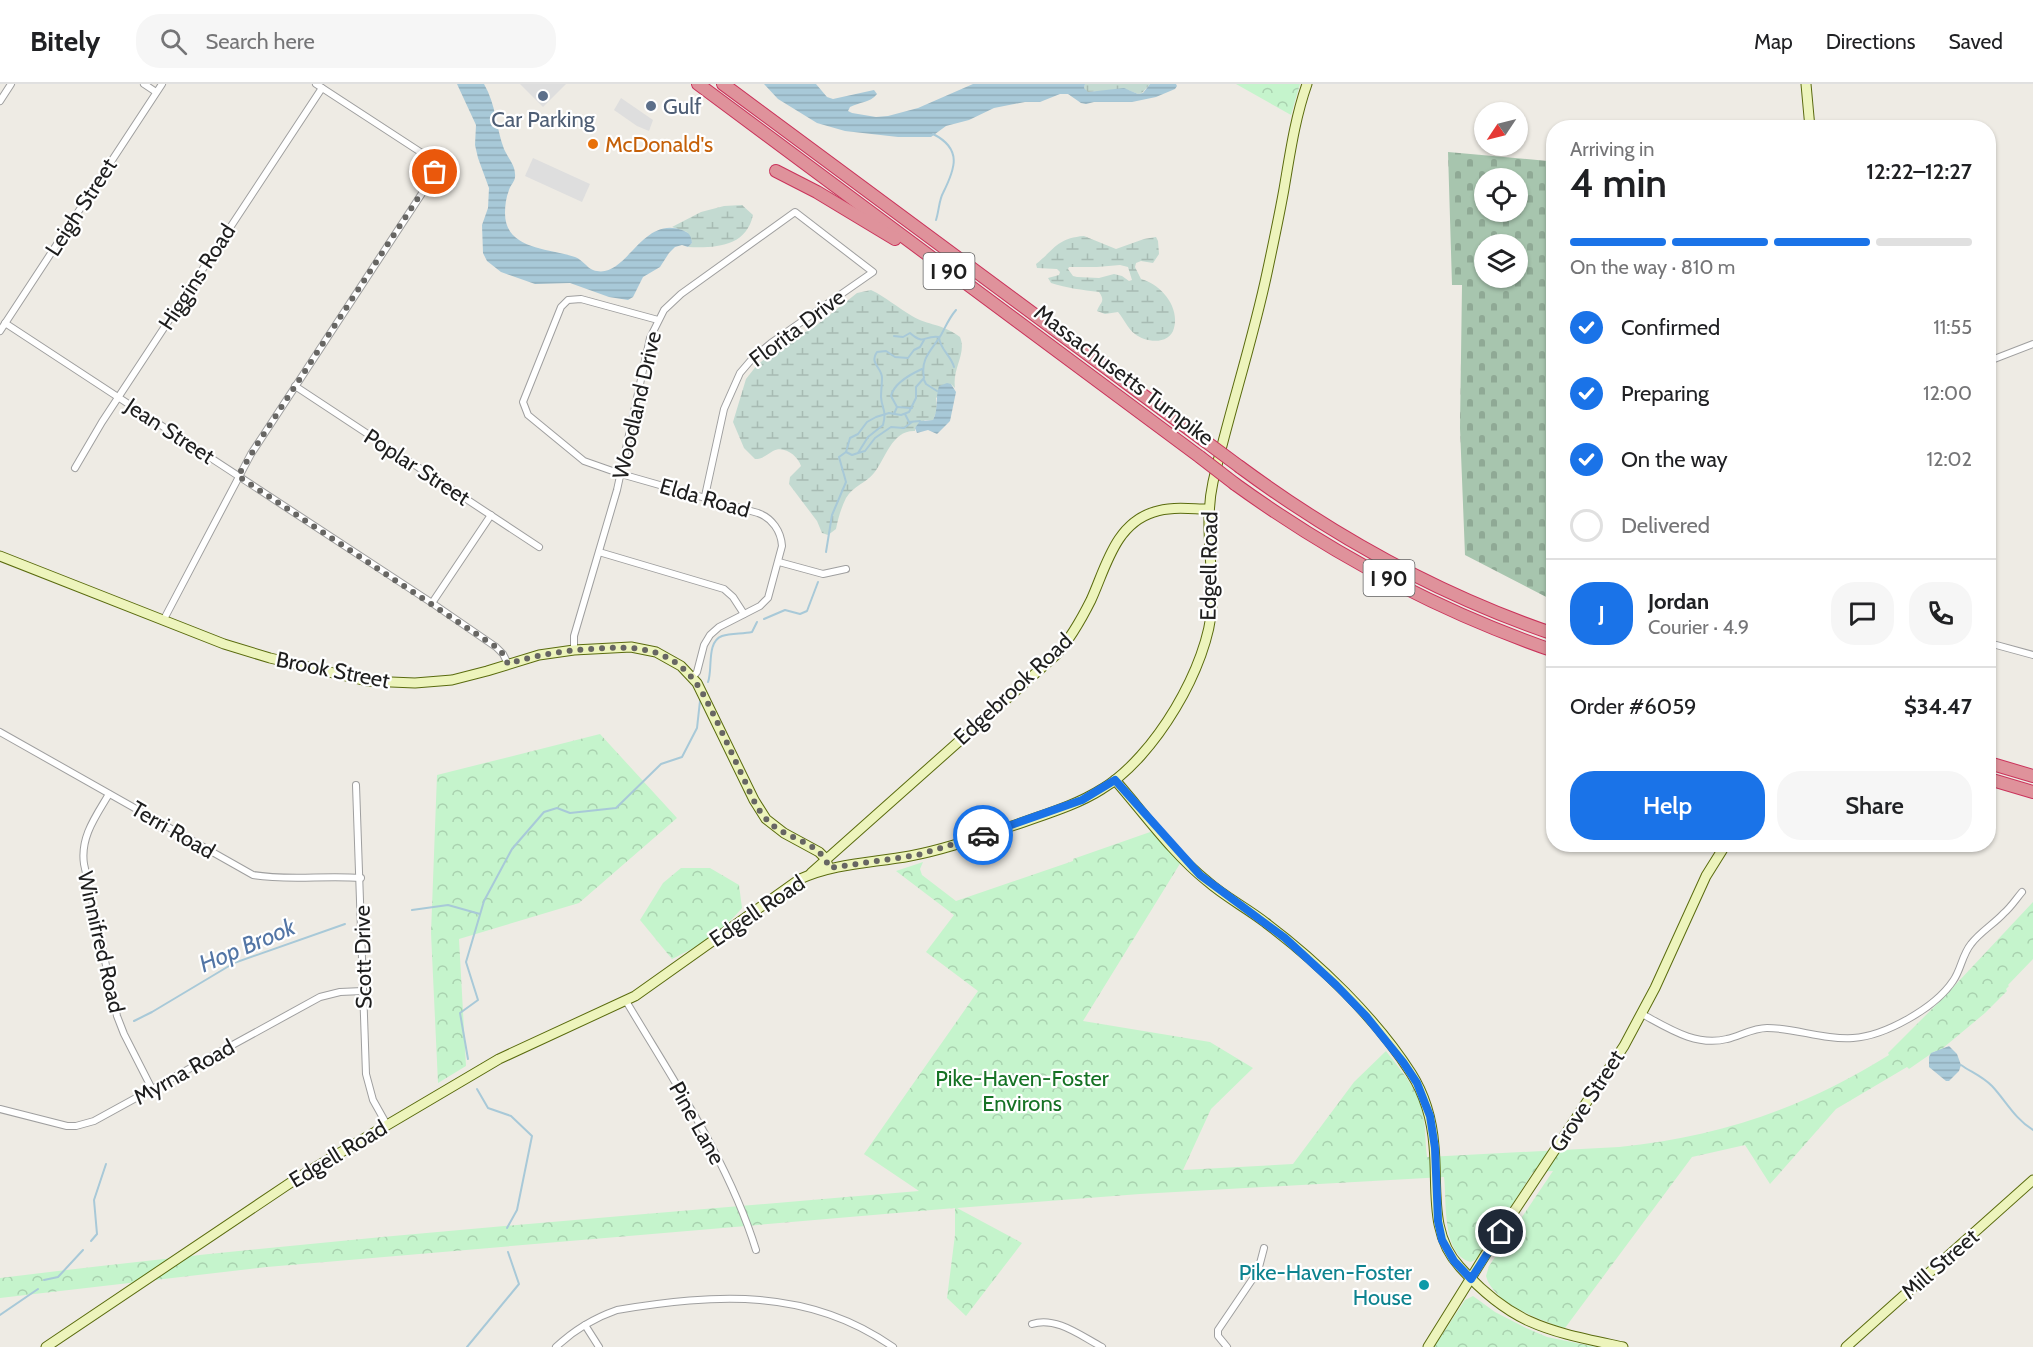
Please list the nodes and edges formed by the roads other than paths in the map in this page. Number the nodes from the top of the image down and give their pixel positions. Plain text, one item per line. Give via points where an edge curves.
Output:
1 (11, 84) edge
2 (144, 84) edge
3 (162, 84) edge
4 (698, 84) edge
5 (723, 84) edge
6 (1307, 84) edge
7 (1806, 84) edge
8 (319, 86) edge
9 (156, 92) junction
10 (0, 101) edge
11 (1809, 120) edge
12 (776, 171) dead end
13 (873, 272) joint
14 (991, 302) junction
15 (658, 320) junction
16 (5, 323) junction
17 (0, 331) edge
18 (2033, 344) edge
19 (1996, 358) edge
20 (295, 387) junction
21 (118, 398) junction
22 (75, 468) dead end
23 (621, 474) junction
24 (238, 476) junction
25 (705, 496) junction
26 (1209, 509) junction
27 (491, 515) junction
28 (539, 547) dead end
29 (599, 552) junction
30 (0, 557) edge
31 (779, 562) junction
32 (846, 569) dead end
33 (432, 603) junction
34 (744, 614) junction
35 (163, 621) junction
36 (1546, 631) edge
37 (1996, 645) edge
38 (1546, 648) edge
39 (574, 650) junction
40 (2033, 655) edge
41 (508, 664) junction
42 (693, 677) junction
43 (0, 732) edge
44 (1996, 765) edge
45 (2033, 776) edge
46 (1115, 780) junction
47 (1996, 782) edge
48 (356, 785) dead end
49 (2033, 792) edge
50 (109, 794) junction
51 (1721, 852) edge
52 (825, 858) junction
53 (829, 868) junction
54 (808, 875) junction
55 (361, 878) junction
56 (2022, 892) dead end
57 (363, 991) junction
58 (626, 1001) junction
59 (1642, 1014) junction
60 (152, 1089) junction
61 (0, 1109) edge
62 (387, 1125) junction
63 (2033, 1180) edge
64 (1264, 1248) dead end
65 (756, 1250) dead end
66 (1471, 1279) junction
67 (1032, 1324) dead end
68 (585, 1325) junction
69 (46, 1347) edge
70 (556, 1347) edge
71 (599, 1347) edge
72 (893, 1347) edge
73 (1102, 1347) edge
74 (1227, 1347) edge
75 (1428, 1347) edge
76 (1623, 1347) edge
77 (1846, 1347) edge

1 - 10 street
2 - 9 street
3 - 9 street, Leigh Street
4 - 14 highway, Massachusetts Turnpike / I 90
5 - 36 highway, Massachusetts Turnpike / I 90, bridge via 1301,510 1454,594
6 - 26 main road, Edgell Road via 1261,299
7 - 11 main road
8 - 20 street via 435,165 434,175
8 - 21 street, Higgins Road
9 - 16 street, Leigh Street
12 - 14 highway via 817,192
13 - 15 street, Woodland Drive via 795,212 681,294
13 - 25 street, Florita Drive via 771,343 740,373 724,410
14 - 38 highway, Massachusetts Turnpike / I 90, bridge via 1235,484 1314,537 1401,585
15 - 23 street, Woodland Drive via 647,350
15 - 23 street, Elda Road via 581,299 568,300 561,307 524,398 528,415 579,458
16 - 17 street, Leigh Street
16 - 21 street, Jean Street
18 - 19 street
20 - 24 street
20 - 27 street, Poplar Street
21 - 22 street, Higgins Road
21 - 24 street, Jean Street
23 - 25 street, Elda Road
23 - 29 street, Woodland Drive
24 - 33 street, Jean Street
24 - 35 street
25 - 31 street, Elda Road via 770,519 781,540
26 - 46 main road, Edgell Road via 1212,609 1203,652 1177,705 1144,751
26 - 52 main road, Edgebrook Road via 1164,510 1129,526 1117,540 1076,630 1056,655
27 - 28 street, Poplar Street
27 - 33 street
29 - 34 street via 724,589
29 - 39 street, Woodland Drive via 574,636
30 - 35 main road, Brook Street
31 - 32 street via 823,574
31 - 34 street, Elda Road via 768,598
33 - 41 street, Jean Street via 496,647
34 - 42 street, Elda Road via 710,634
35 - 41 main road, Brook Street via 252,653 367,681 440,681
37 - 40 street
39 - 41 main road, Brook Street
39 - 42 main road, Brook Street via 649,650 674,661
42 - 52 main road, Brook Street via 761,813 777,829
43 - 50 street, Terri Road
44 - 45 highway
46 - 53 main road, Edgell Road via 1076,802 950,846
46 - 66 main road via 1200,875 1285,938 1361,1011 1403,1062 1417,1083 1430,1116 1442,1240
47 - 49 highway
48 - 55 street, Scott Drive
50 - 55 street, Terri Road via 253,875
50 - 60 street, Winnifred Road via 90,827 82,851 117,1016
51 - 59 main road, Grove Street
52 - 53 main road
52 - 54 main road
53 - 54 main road, Edgell Road
54 - 58 main road, Edgell Road
55 - 57 street, Scott Drive
56 - 59 street via 1969,945 1957,975 1945,991 1903,1023 1884,1032 1842,1039 1766,1028 1725,1040 1706,1041 1686,1036
57 - 60 street, Myrna Road via 320,997
57 - 62 street, Scott Drive via 367,1083
58 - 62 main road, Edgell Road via 512,1052
58 - 65 street, Pine Lane via 720,1164
59 - 66 main road, Grove Street
60 - 61 street, Myrna Road via 105,1116 76,1126
62 - 69 main road, Edgell Road via 263,1200
63 - 77 main road, Mill Street
64 - 74 street via 1258,1271 1218,1330
66 - 75 main road, Grove Street
66 - 76 main road via 1507,1310 1533,1324
67 - 73 street via 1055,1324
68 - 70 street
68 - 71 street
68 - 72 street via 603,1314 638,1306 760,1298 829,1313 855,1323

